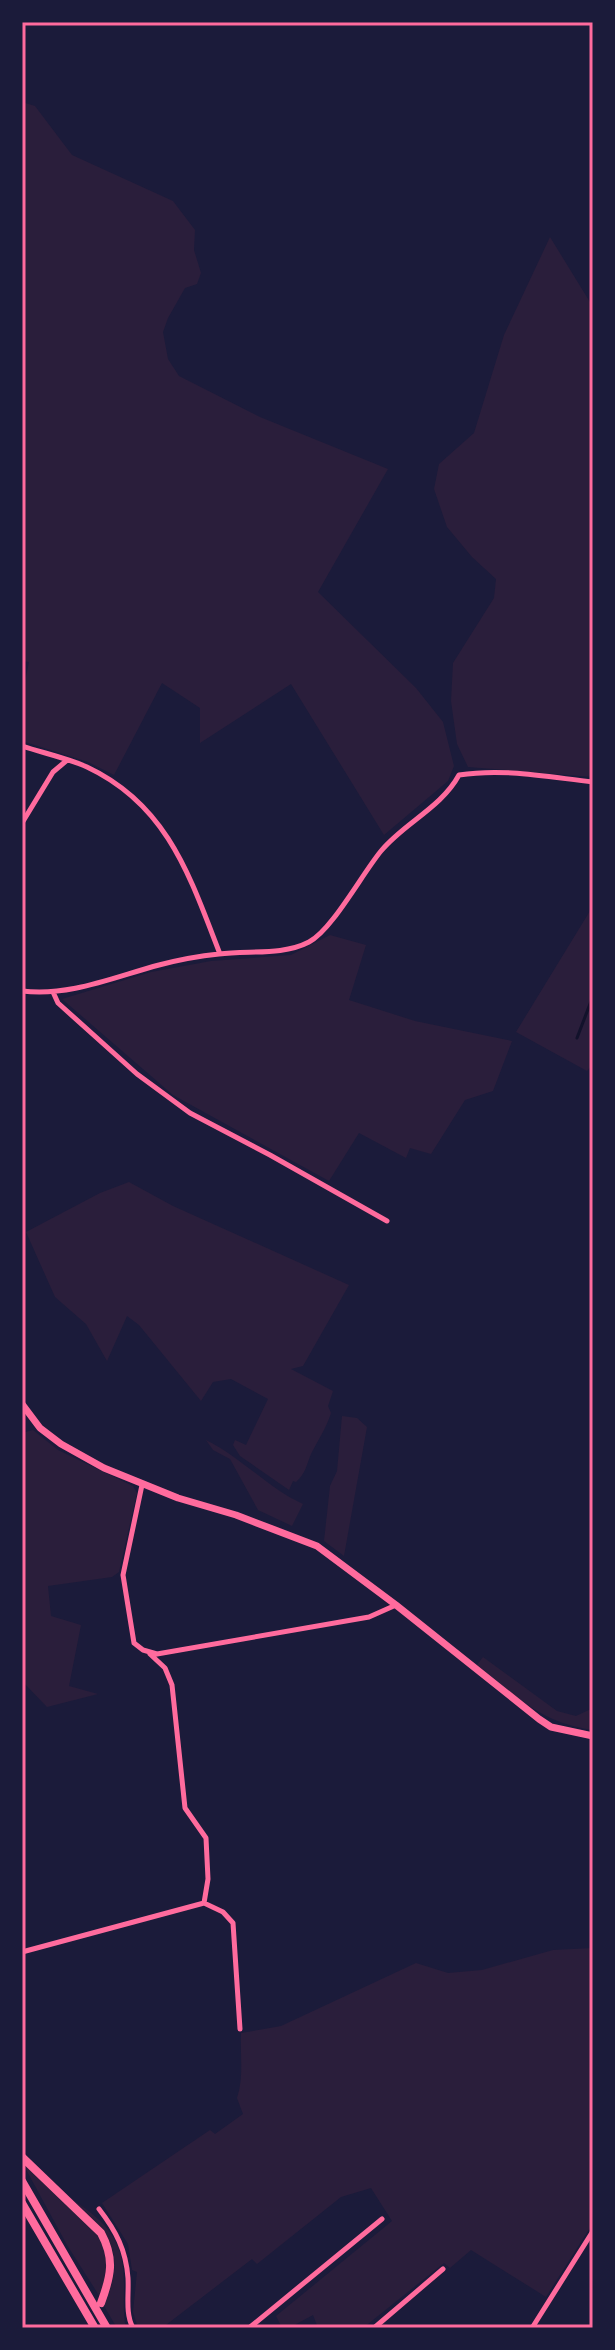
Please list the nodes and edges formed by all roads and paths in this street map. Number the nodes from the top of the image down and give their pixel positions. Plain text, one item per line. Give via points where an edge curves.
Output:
1 (22, 746) edge
2 (66, 760) junction
3 (593, 782) edge
4 (22, 823) edge
5 (220, 954) junction
6 (22, 991) edge
7 (53, 992) junction
8 (387, 1221) dead end
9 (22, 1404) edge
10 (142, 1485) junction
11 (396, 1605) junction
12 (149, 1653) junction
13 (593, 1736) edge
14 (204, 1903) junction
15 (22, 1952) edge
16 (240, 2029) dead end
17 (22, 2157) edge
18 (22, 2181) edge
19 (22, 2203) edge
20 (99, 2209) dead end
21 (382, 2219) dead end
22 (593, 2231) edge
23 (443, 2269) dead end
24 (101, 2303) dead end
25 (95, 2328) edge
26 (107, 2328) edge
27 (133, 2328) edge
28 (249, 2328) edge
29 (374, 2328) edge
30 (532, 2328) edge

1 - 2 street
2 - 4 street
2 - 5 street via 109,779 159,823
3 - 5 street via 509,772 459,775 437,803 383,848 322,933 297,947
5 - 7 street
6 - 7 street
7 - 8 street via 58,1003 125,1064 190,1113
9 - 10 main road via 61,1444
10 - 11 main road via 317,1546
10 - 12 street via 123,1575 134,1643
11 - 12 street via 369,1617
11 - 13 main road via 539,1719
12 - 14 street via 165,1668 172,1685 185,1808 206,1838
14 - 15 street
14 - 16 street via 233,1923
17 - 24 main road via 109,2247 110,2278
18 - 26 main road
19 - 25 main road
20 - 27 street via 123,2248
21 - 28 street
22 - 30 street
23 - 29 street

